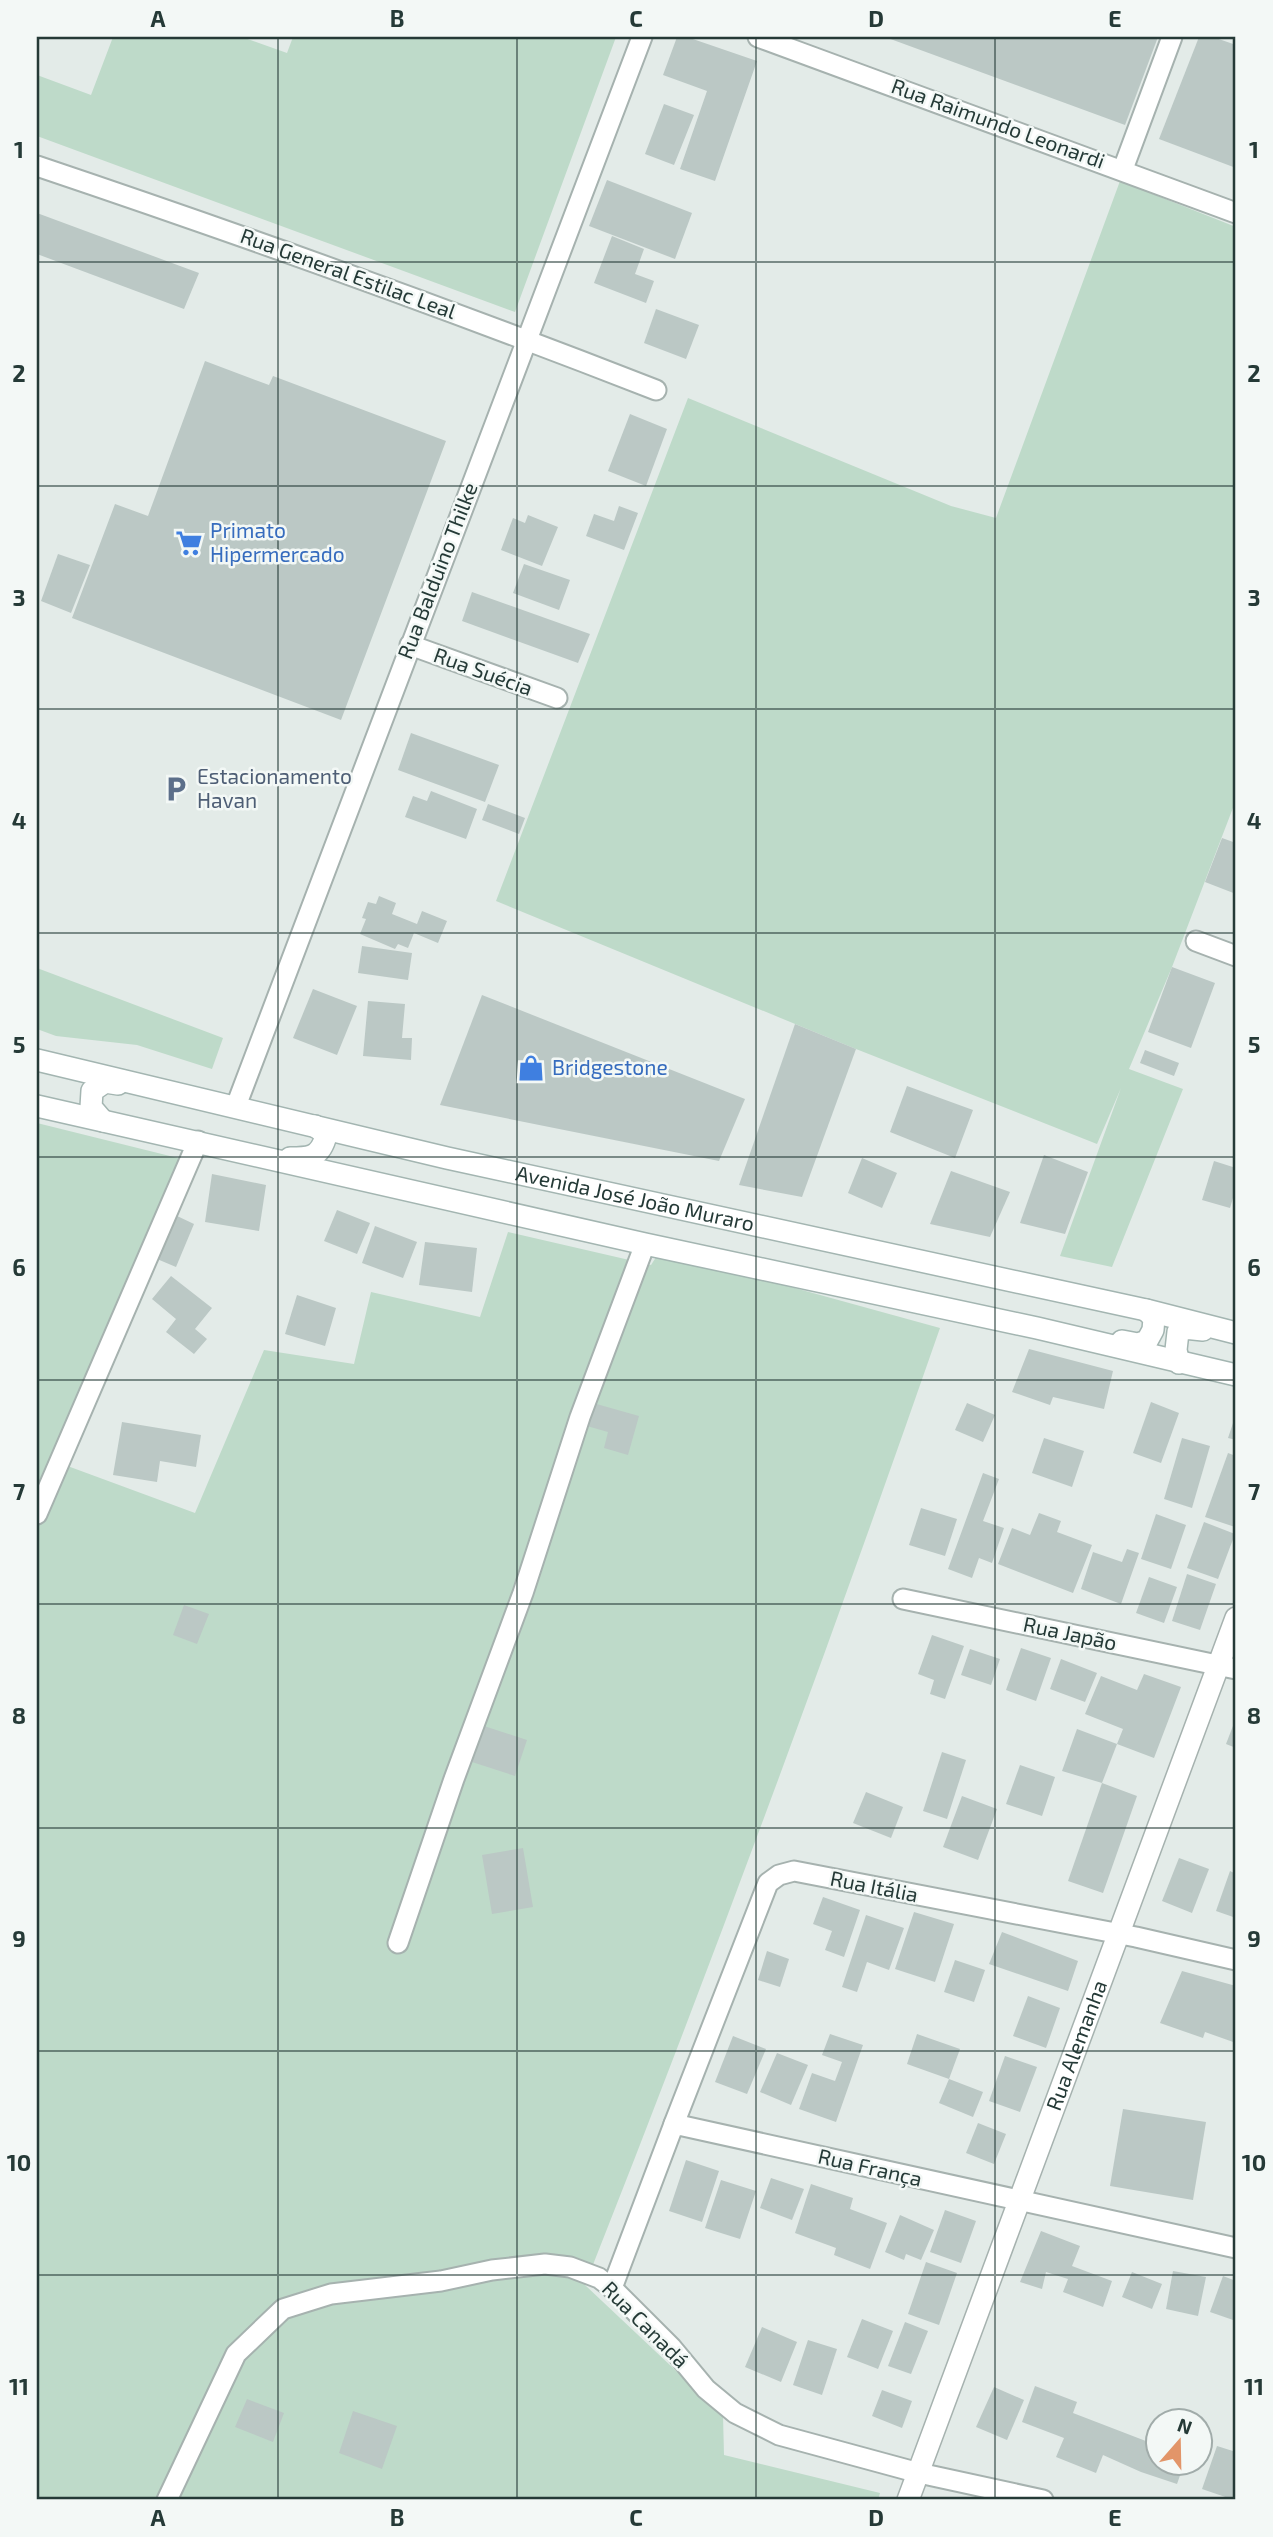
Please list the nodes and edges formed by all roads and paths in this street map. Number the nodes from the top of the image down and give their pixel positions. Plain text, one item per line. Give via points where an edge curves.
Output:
1 (642, 37) edge
2 (758, 37) edge
3 (1172, 37) edge
4 (37, 166) edge
5 (1123, 169) junction
6 (1236, 213) edge
7 (527, 340) junction
8 (656, 390) dead end
9 (410, 645) junction
10 (556, 698) dead end
11 (1196, 942) dead end
12 (1236, 956) edge
13 (37, 1060) edge
14 (179, 1094) junction
15 (37, 1106) edge
16 (236, 1106) junction
17 (103, 1121) junction
18 (315, 1126) junction
19 (198, 1142) junction
20 (226, 1148) junction
21 (645, 1244) junction
22 (1146, 1310) junction
23 (1037, 1328) junction
24 (1236, 1334) edge
25 (1179, 1363) junction
26 (1236, 1375) edge
27 (37, 1514) edge
28 (903, 1599) dead end
29 (1236, 1618) edge
30 (1228, 1667) edge
31 (1117, 1933) junction
32 (398, 1943) dead end
33 (1236, 1960) edge
34 (674, 2124) junction
35 (1018, 2201) junction
36 (1236, 2248) edge
37 (612, 2288) junction
38 (919, 2473) junction
39 (167, 2500) edge
40 (908, 2500) edge
41 (1043, 2500) edge

1 - 7 street, Rua Balduino Thilke
2 - 5 street, Rua Raimundo Leonardi
3 - 5 street
4 - 7 street, Rua General Estilac Leal
5 - 6 street, Rua Raimundo Leonardi
7 - 8 street, Rua General Estilac Leal
7 - 9 street, Rua Balduino Thilke
9 - 10 street, Rua Suécia
9 - 16 street, Rua Balduino Thilke
11 - 12 street
13 - 14 main road, Avenida José João Muraro
14 - 16 main road, Avenida José João Muraro
14 - 17 main road via 105,1082 90,1098 91,1107
15 - 17 main road, Avenida José João Muraro
16 - 18 main road, Avenida José João Muraro
17 - 19 main road, Avenida José João Muraro
18 - 20 main road via 325,1139 317,1154 309,1158
18 - 22 main road, Avenida José João Muraro
19 - 20 main road, Avenida José João Muraro
19 - 27 street
20 - 21 main road, Avenida José João Muraro
21 - 23 main road, Avenida José João Muraro
21 - 32 street via 579,1417 523,1593
22 - 23 main road via 1154,1318 1153,1330 1147,1341 1138,1344
22 - 24 main road, Avenida José João Muraro
23 - 25 main road, Avenida José João Muraro
24 - 25 main road via 1184,1328 1176,1339
25 - 26 main road, Avenida José João Muraro
28 - 30 street, Rua Japão
29 - 30 main road, Rua Alemanha
30 - 31 main road, Rua Alemanha
31 - 33 street, Rua Itália
31 - 34 street, Rua Itália via 794,1871 779,1875 768,1883
31 - 35 main road, Rua Alemanha
34 - 35 street, Rua França
34 - 37 street
35 - 36 street, Rua França
35 - 38 main road, Rua Alemanha
37 - 38 street, Rua Canadá via 706,2389 735,2413 779,2435
37 - 39 street, Rua Canadá via 570,2267 545,2264 331,2294 283,2309 236,2354
38 - 40 main road, Rua Alemanha
38 - 41 street, Rua Canadá

